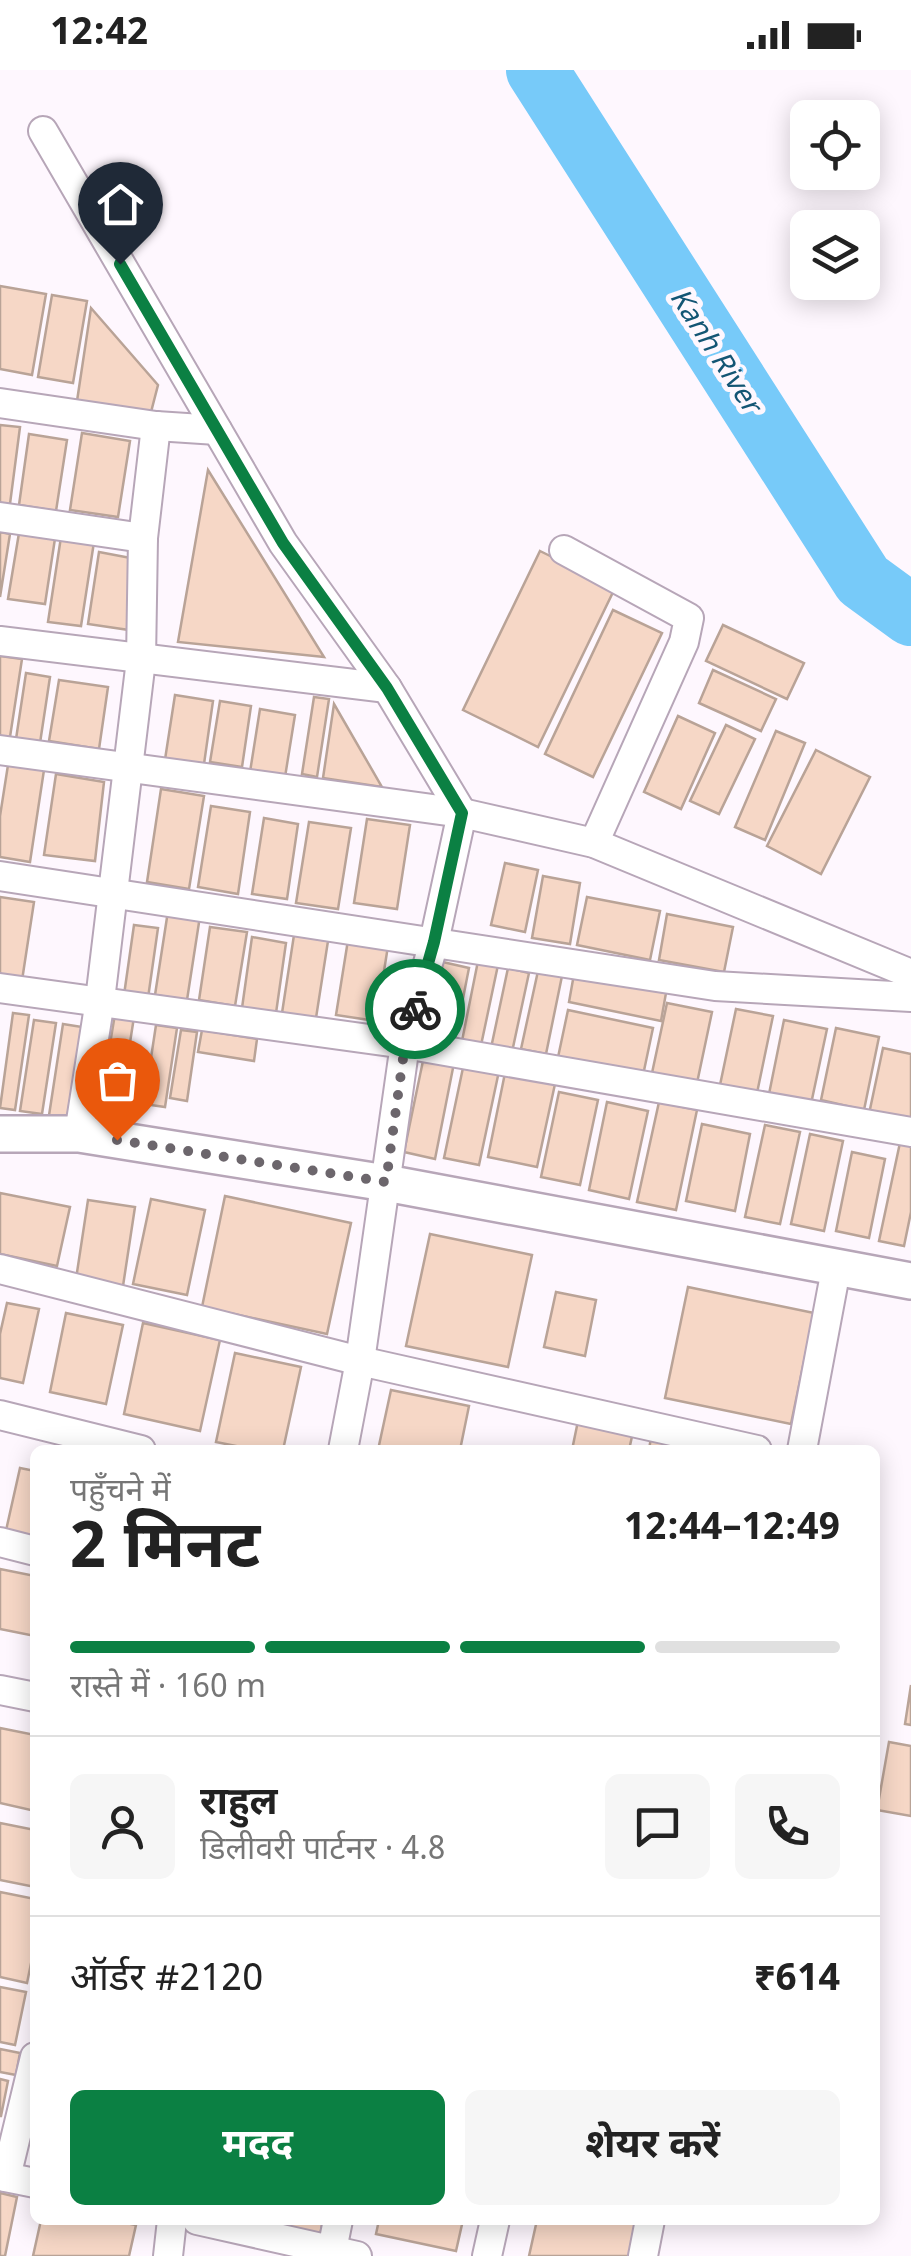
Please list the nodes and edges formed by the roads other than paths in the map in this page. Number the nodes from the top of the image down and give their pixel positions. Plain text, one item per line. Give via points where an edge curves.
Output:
1 (43, 131) dead end
2 (0, 403) edge
3 (156, 426) junction
4 (217, 430) junction
5 (0, 517) edge
6 (143, 538) junction
7 (564, 550) dead end
8 (0, 641) edge
9 (140, 660) junction
10 (387, 688) junction
11 (0, 750) edge
12 (128, 769) junction
13 (462, 813) junction
14 (594, 843) junction
15 (0, 876) edge
16 (112, 892) junction
17 (434, 942) junction
18 (911, 974) edge
19 (0, 988) edge
20 (911, 997) edge
21 (100, 1000) junction
22 (405, 1044) junction
23 (911, 1132) edge
24 (0, 1134) edge
25 (79, 1134) junction
26 (386, 1182) junction
27 (836, 1268) junction
28 (0, 1269) edge
29 (911, 1281) edge
30 (360, 1360) junction
31 (0, 1415) edge
32 (120, 1445) edge
33 (344, 1445) edge
34 (735, 1445) edge
35 (803, 1445) edge
36 (0, 1542) edge
37 (30, 1550) edge
38 (0, 1690) edge
39 (30, 1697) edge
40 (30, 2076) edge
41 (3, 2176) edge
42 (30, 2183) edge
43 (171, 2225) edge
44 (219, 2225) edge
45 (339, 2225) edge
46 (494, 2225) edge
47 (649, 2225) edge
48 (344, 2253) edge
49 (168, 2256) edge
50 (488, 2256) edge
51 (643, 2256) edge

1 - 4 street
2 - 3 street
3 - 4 street
3 - 6 street
4 - 10 street via 283,543
5 - 6 street
6 - 9 street
7 - 14 street via 689,618
8 - 9 street
9 - 10 street
9 - 12 street
10 - 13 street
11 - 12 street
12 - 13 street
12 - 16 street
13 - 14 street
13 - 17 street
14 - 18 street
15 - 16 street
16 - 17 street
16 - 21 street
17 - 20 street via 715,986
17 - 22 street
19 - 21 street
21 - 22 street
21 - 25 street
22 - 23 street
22 - 26 street
24 - 25 street
25 - 26 street
26 - 27 street
26 - 30 street
27 - 29 street
27 - 35 street
28 - 30 street
30 - 33 street
30 - 34 street
31 - 32 street
36 - 37 street
38 - 39 street
40 - 41 street
41 - 42 street
43 - 49 street
44 - 48 street
45 - 48 street
46 - 50 street
47 - 51 street

